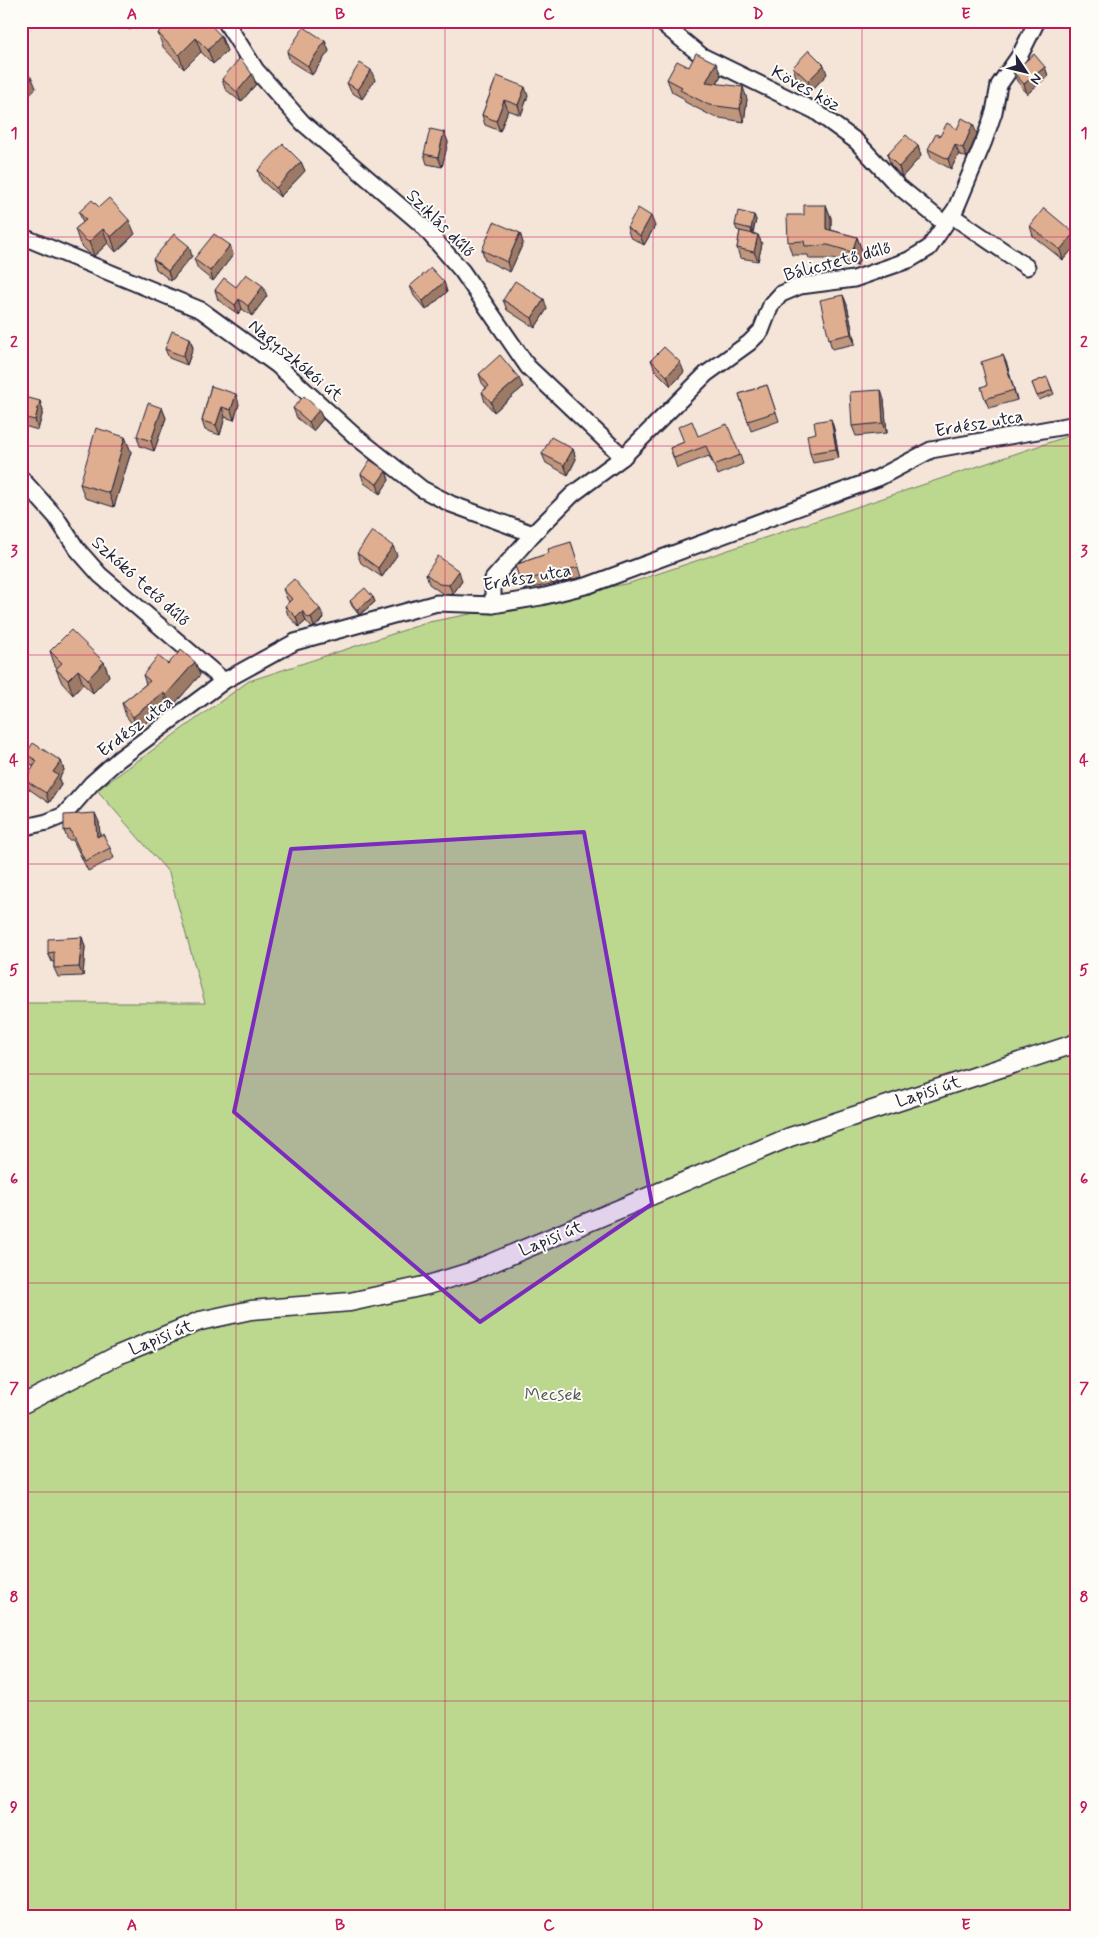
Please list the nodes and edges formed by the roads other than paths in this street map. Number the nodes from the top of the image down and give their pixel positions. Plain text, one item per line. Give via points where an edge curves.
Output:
1 (225, 21) edge
2 (659, 21) edge
3 (1037, 21) edge
4 (948, 220) junction
5 (21, 236) edge
6 (1027, 267) dead end
7 (1077, 424) edge
8 (623, 457) junction
9 (21, 478) edge
10 (533, 534) junction
11 (493, 605) junction
12 (224, 681) junction
13 (21, 828) edge
14 (1077, 1043) edge
15 (21, 1405) edge

1 - 8 street, Sziklás dűlő via 256,70 303,123 421,224 462,271 528,367
2 - 4 street, Köves köz via 702,56 815,111 856,141 897,185
3 - 4 street, Bálicstető dűlő via 1020,55 999,85 984,141
4 - 6 street, Köves köz
4 - 8 street, Bálicstető dűlő via 929,248 909,260 854,279 800,286 781,294 771,305 761,332 706,374
5 - 10 street, Nagyszkókói út via 202,310 276,365 355,436 422,489 451,504
7 - 11 street, Erdész utca via 930,450 878,478 589,585
8 - 10 street, Bálicstető dűlő via 573,494
9 - 12 street, Szkókó tető dűlő via 56,517 77,550 100,575
10 - 11 street, Bálicstető dűlő via 493,579
11 - 12 street, Erdész utca via 437,603 295,642
12 - 13 street, Erdész utca via 119,759 64,815
14 - 15 street, Lapisi út via 790,1137 470,1272 350,1302 251,1310 200,1321 118,1354

